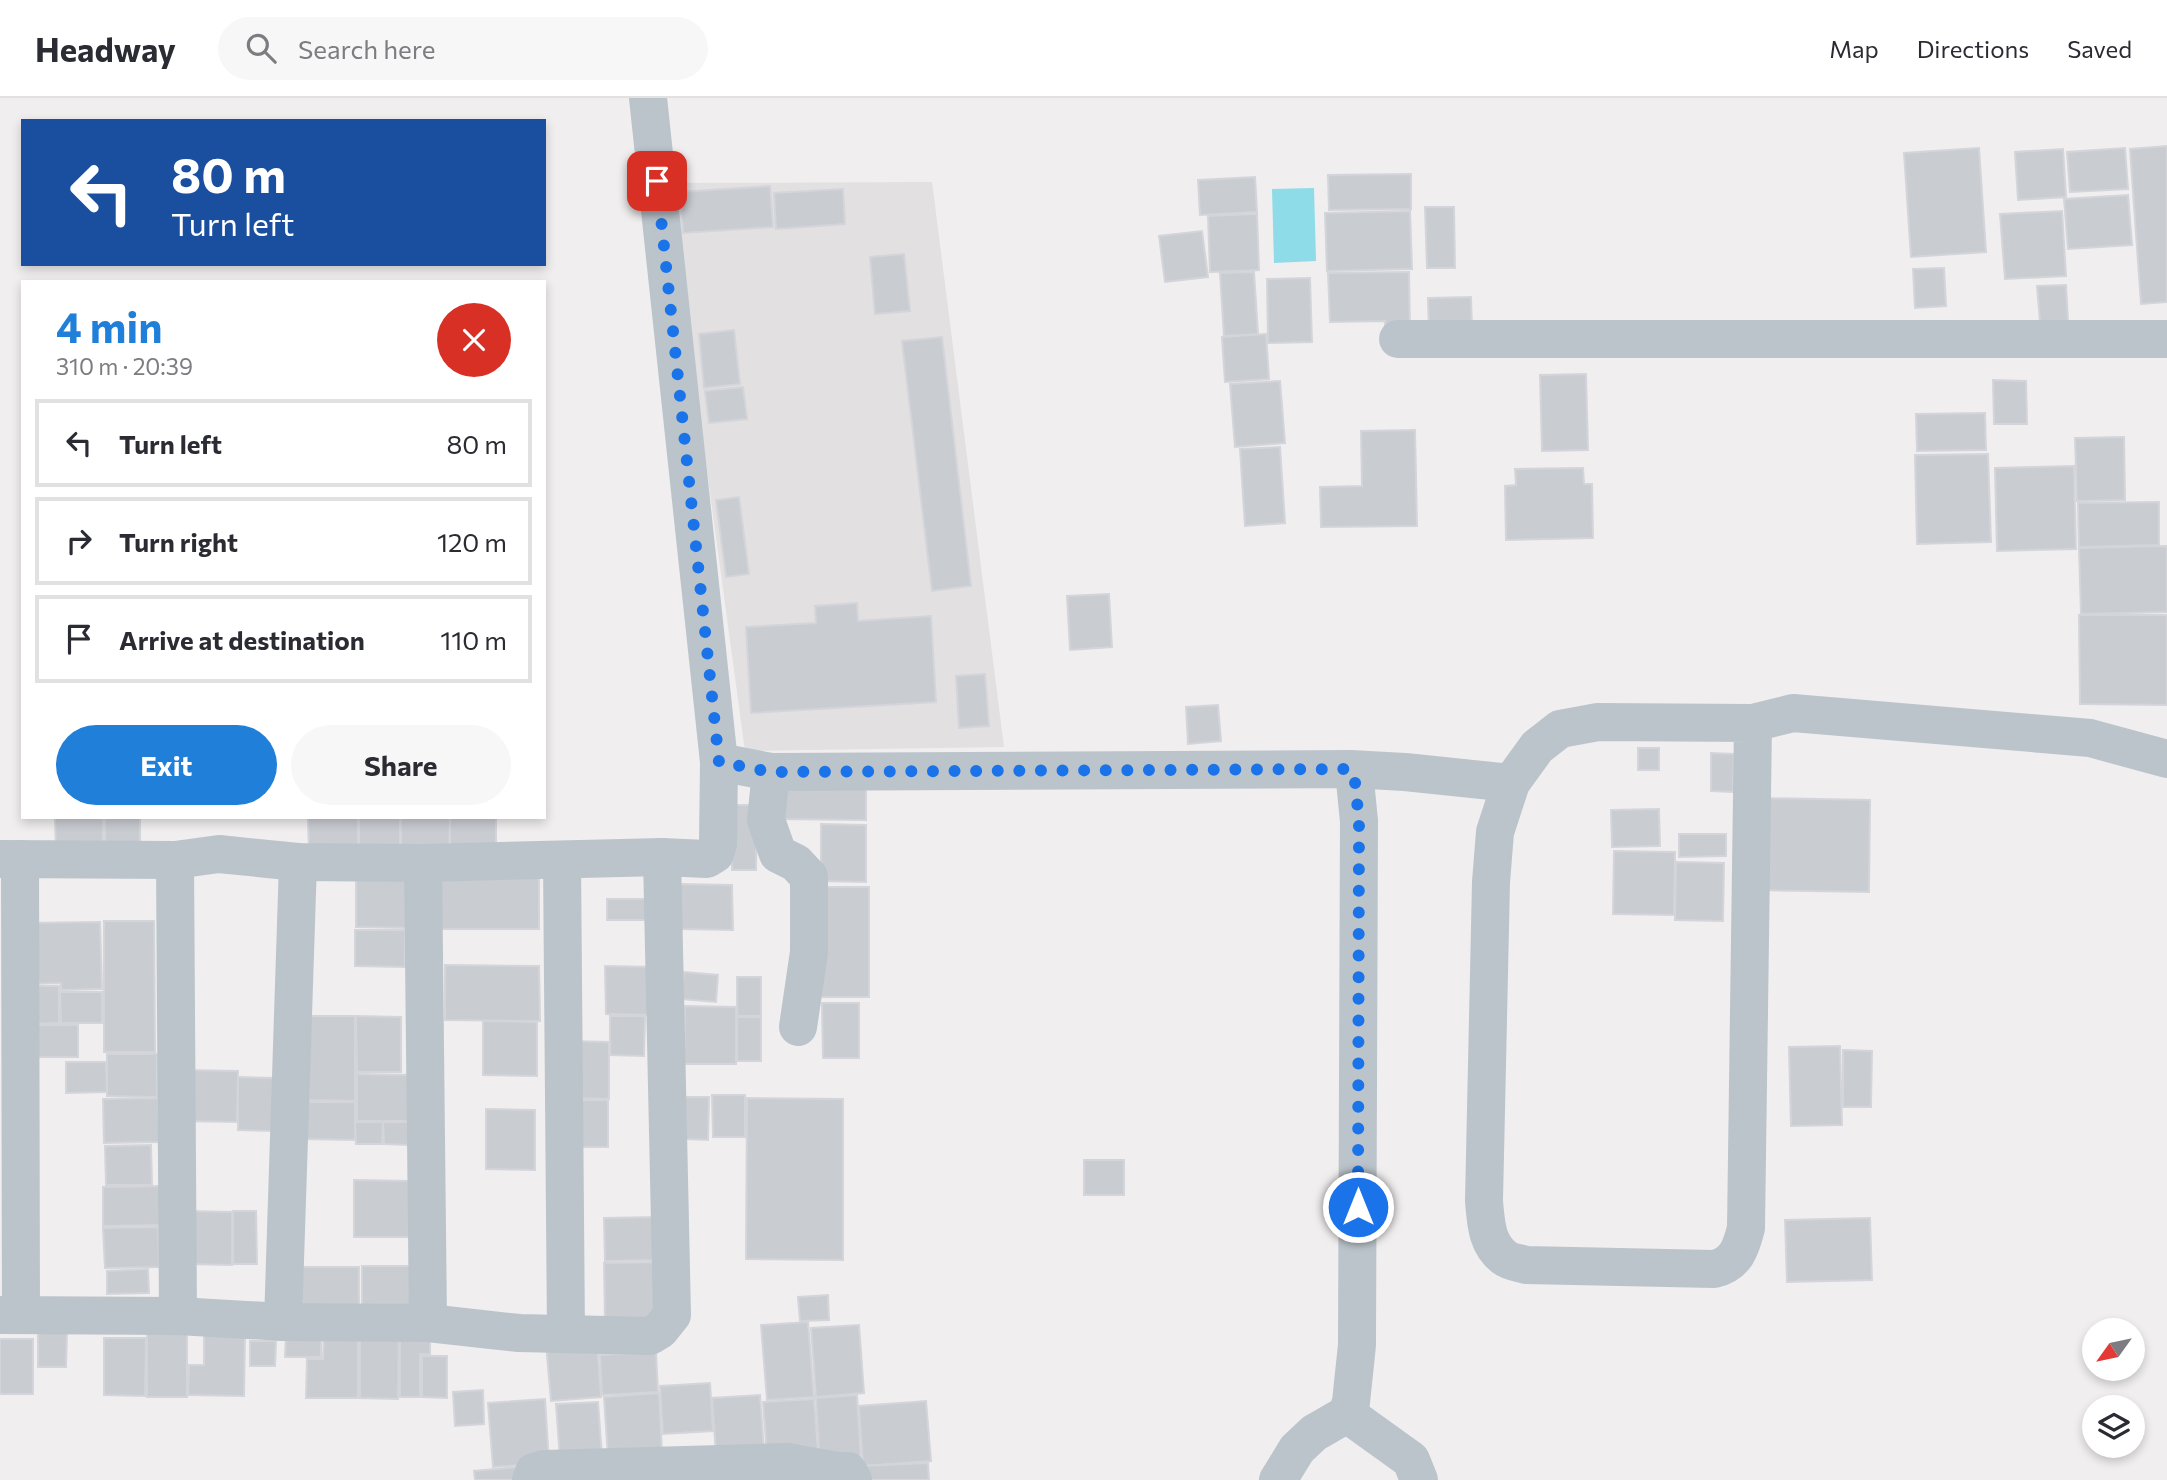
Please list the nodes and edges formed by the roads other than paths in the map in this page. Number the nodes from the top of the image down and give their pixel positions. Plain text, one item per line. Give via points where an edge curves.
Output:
1 (648, 98) edge
2 (1398, 339) dead end
3 (2167, 340) edge
4 (1753, 723) junction
5 (2167, 759) edge
6 (719, 762) junction
7 (1350, 769) junction
8 (771, 772) junction
9 (1511, 783) junction
10 (662, 857) junction
11 (10, 859) edge
12 (175, 860) junction
13 (562, 860) junction
14 (298, 862) junction
15 (423, 863) junction
16 (798, 1027) dead end
17 (10, 1315) edge
18 (178, 1316) junction
19 (282, 1322) junction
20 (428, 1323) junction
21 (566, 1335) junction
22 (1347, 1413) junction
23 (531, 1480) edge
24 (853, 1480) edge
25 (1279, 1480) edge
26 (1419, 1480) edge

1 - 6 street
2 - 3 street
4 - 5 street via 1793,713 2090,738
4 - 9 street via 1598,722 1560,729 1537,747
4 - 9 street via 1746,1228 1740,1249 1724,1267 1526,1265 1506,1259 1486,1232 1491,882 1495,832
6 - 8 street
6 - 10 street via 715,854 708,859
7 - 8 street
7 - 9 street
7 - 22 street via 1359,821 1357,1345
8 - 16 street via 766,820 778,854 809,877 809,952
10 - 13 street
10 - 21 street via 672,1315 650,1336
11 - 12 street
11 - 17 street
12 - 14 street via 219,854
12 - 18 street
13 - 15 street
13 - 21 street
14 - 15 street
14 - 19 street
15 - 20 street
17 - 18 street
18 - 19 street
19 - 20 street
20 - 21 street
22 - 25 street via 1297,1449
22 - 26 street via 1411,1460
23 - 24 street via 534,1472 544,1469 787,1462 848,1471

